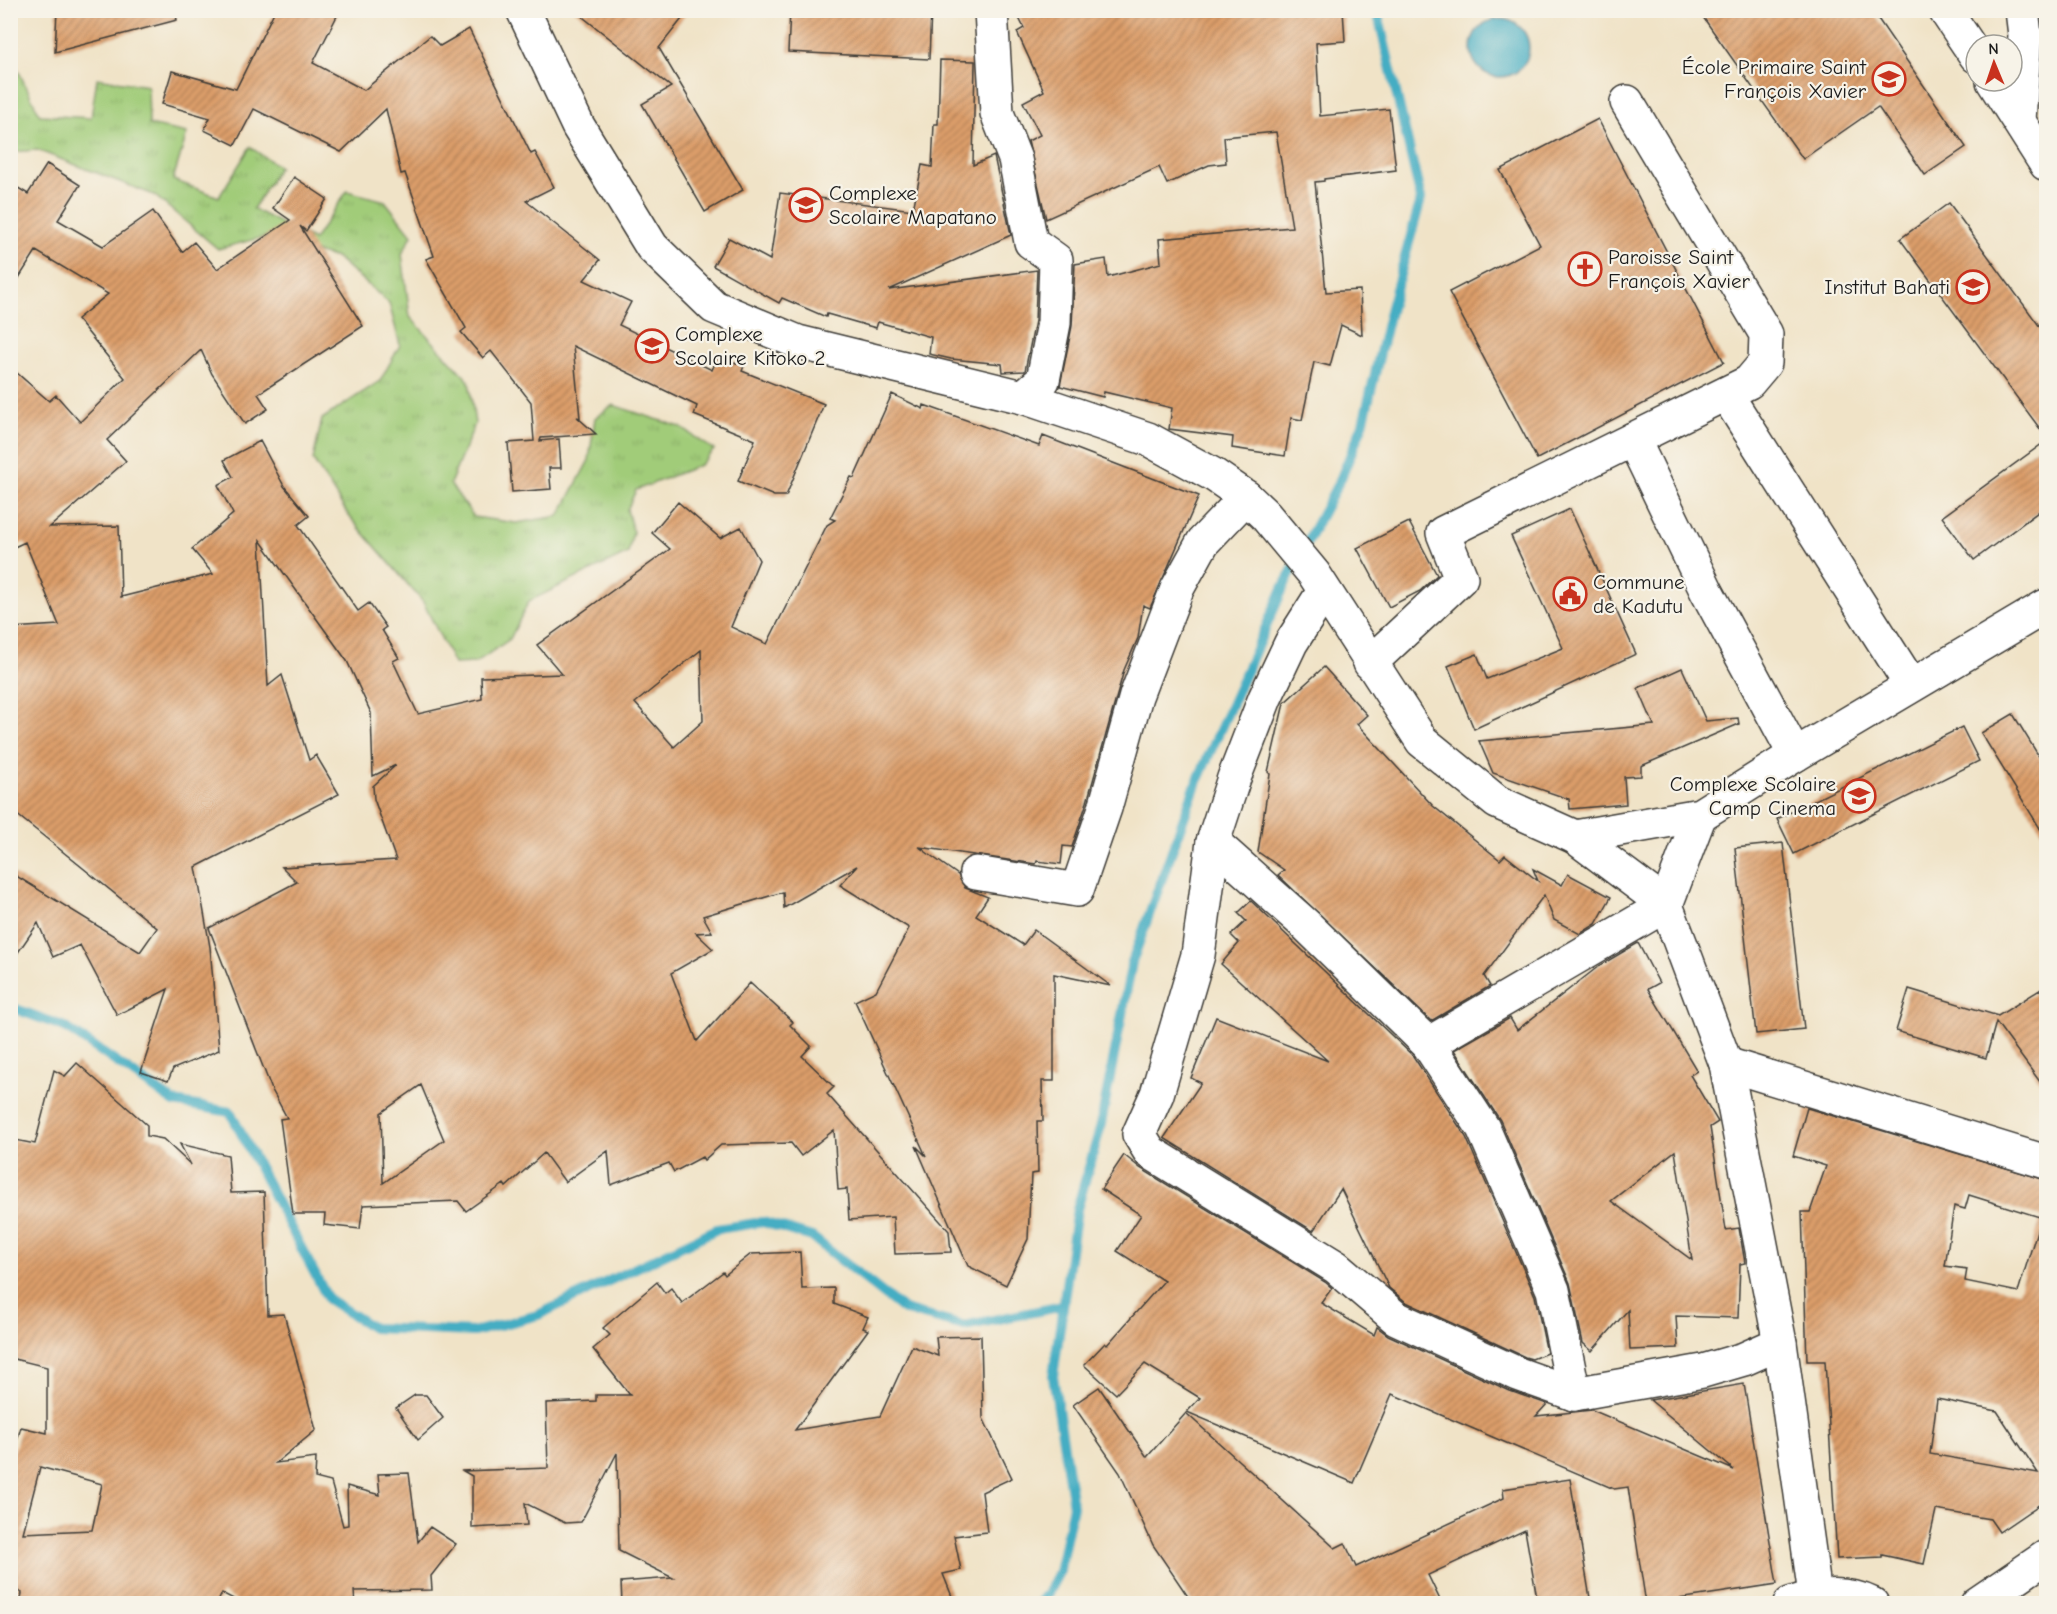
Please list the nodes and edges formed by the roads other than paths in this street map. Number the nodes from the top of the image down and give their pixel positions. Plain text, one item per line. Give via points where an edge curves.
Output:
1 (524, 10) edge
2 (992, 10) edge
3 (1945, 10) edge
4 (2022, 10) edge
5 (1964, 38) edge
6 (2001, 93) edge
7 (1627, 102) dead end
8 (2019, 120) junction
9 (2046, 164) edge
10 (1726, 394) junction
11 (1023, 397) junction
12 (1633, 439) junction
13 (1255, 506) junction
14 (1319, 583) junction
15 (2046, 606) edge
16 (1370, 663) junction
17 (1911, 685) junction
18 (1794, 755) junction
19 (1700, 815) junction
20 (1575, 837) junction
21 (1213, 842) junction
22 (976, 873) dead end
23 (1666, 905) junction
24 (1428, 1044) junction
25 (1726, 1064) junction
26 (2046, 1162) edge
27 (1780, 1343) junction
28 (1574, 1394) junction
29 (2046, 1557) edge
30 (1803, 1599) edge
31 (1872, 1604) edge
32 (1977, 1604) edge

1 - 11 street via 578,126 652,247 714,307 798,342
2 - 11 street via 997,113 1015,159 1031,242 1056,260 1054,322 1043,380
3 - 5 street
4 - 8 street via 2025,35
6 - 8 street
7 - 10 street via 1766,334 1765,363 1749,381
8 - 9 street
10 - 12 street
10 - 17 street
11 - 13 street via 1148,439 1214,475
12 - 16 street via 1443,533 1461,578
12 - 18 street via 1707,592
13 - 14 street
13 - 22 street via 1203,542 1176,589 1136,696 1077,890
14 - 16 street
14 - 21 street via 1265,698
15 - 17 street
16 - 20 street via 1422,741 1497,802
17 - 18 street
18 - 19 street
19 - 20 street
19 - 23 street
20 - 23 street
21 - 24 street via 1306,925
21 - 28 street via 1198,955 1157,1094 1138,1134 1150,1152 1336,1267 1396,1318 1518,1374
23 - 24 street
23 - 25 street
24 - 28 street via 1483,1128 1553,1290
25 - 26 street
25 - 27 street
27 - 28 street via 1703,1371
27 - 30 street
29 - 32 street
30 - 31 street via 1855,1596

